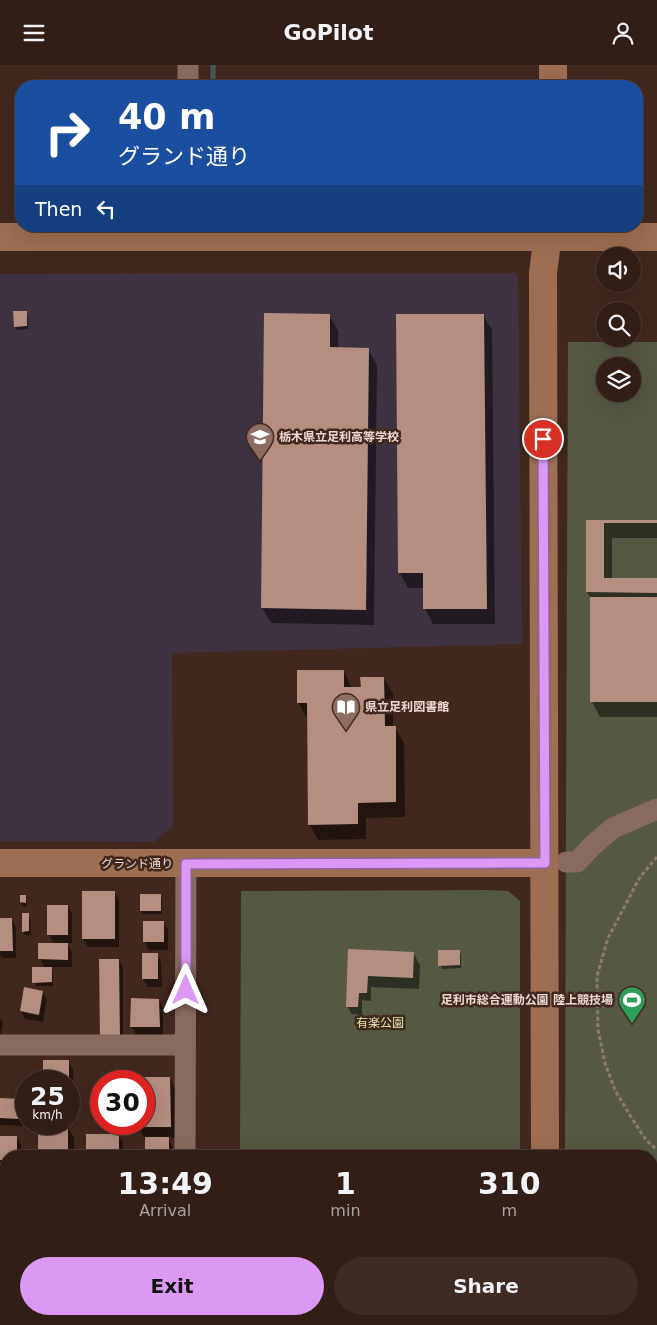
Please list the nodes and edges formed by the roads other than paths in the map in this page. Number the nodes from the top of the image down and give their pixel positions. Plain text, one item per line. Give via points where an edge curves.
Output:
1 (188, 65) edge
2 (553, 65) edge
3 (188, 80) edge
4 (553, 80) edge
5 (187, 232) edge
6 (548, 232) edge
7 (566, 232) edge
8 (0, 237) edge
9 (657, 237) edge
10 (657, 809) edge
11 (0, 863) edge
12 (555, 863) junction
13 (186, 864) junction
14 (0, 1045) edge
15 (185, 1045) junction
16 (185, 1150) edge
17 (544, 1150) edge

1 - 3 street
2 - 4 street
5 - 8 street
6 - 12 street via 543,293
7 - 9 street
10 - 12 street via 613,828 577,862
11 - 13 street, グランド通り
12 - 13 street, グランド通り
12 - 17 street
13 - 15 street
14 - 15 street
15 - 16 street

